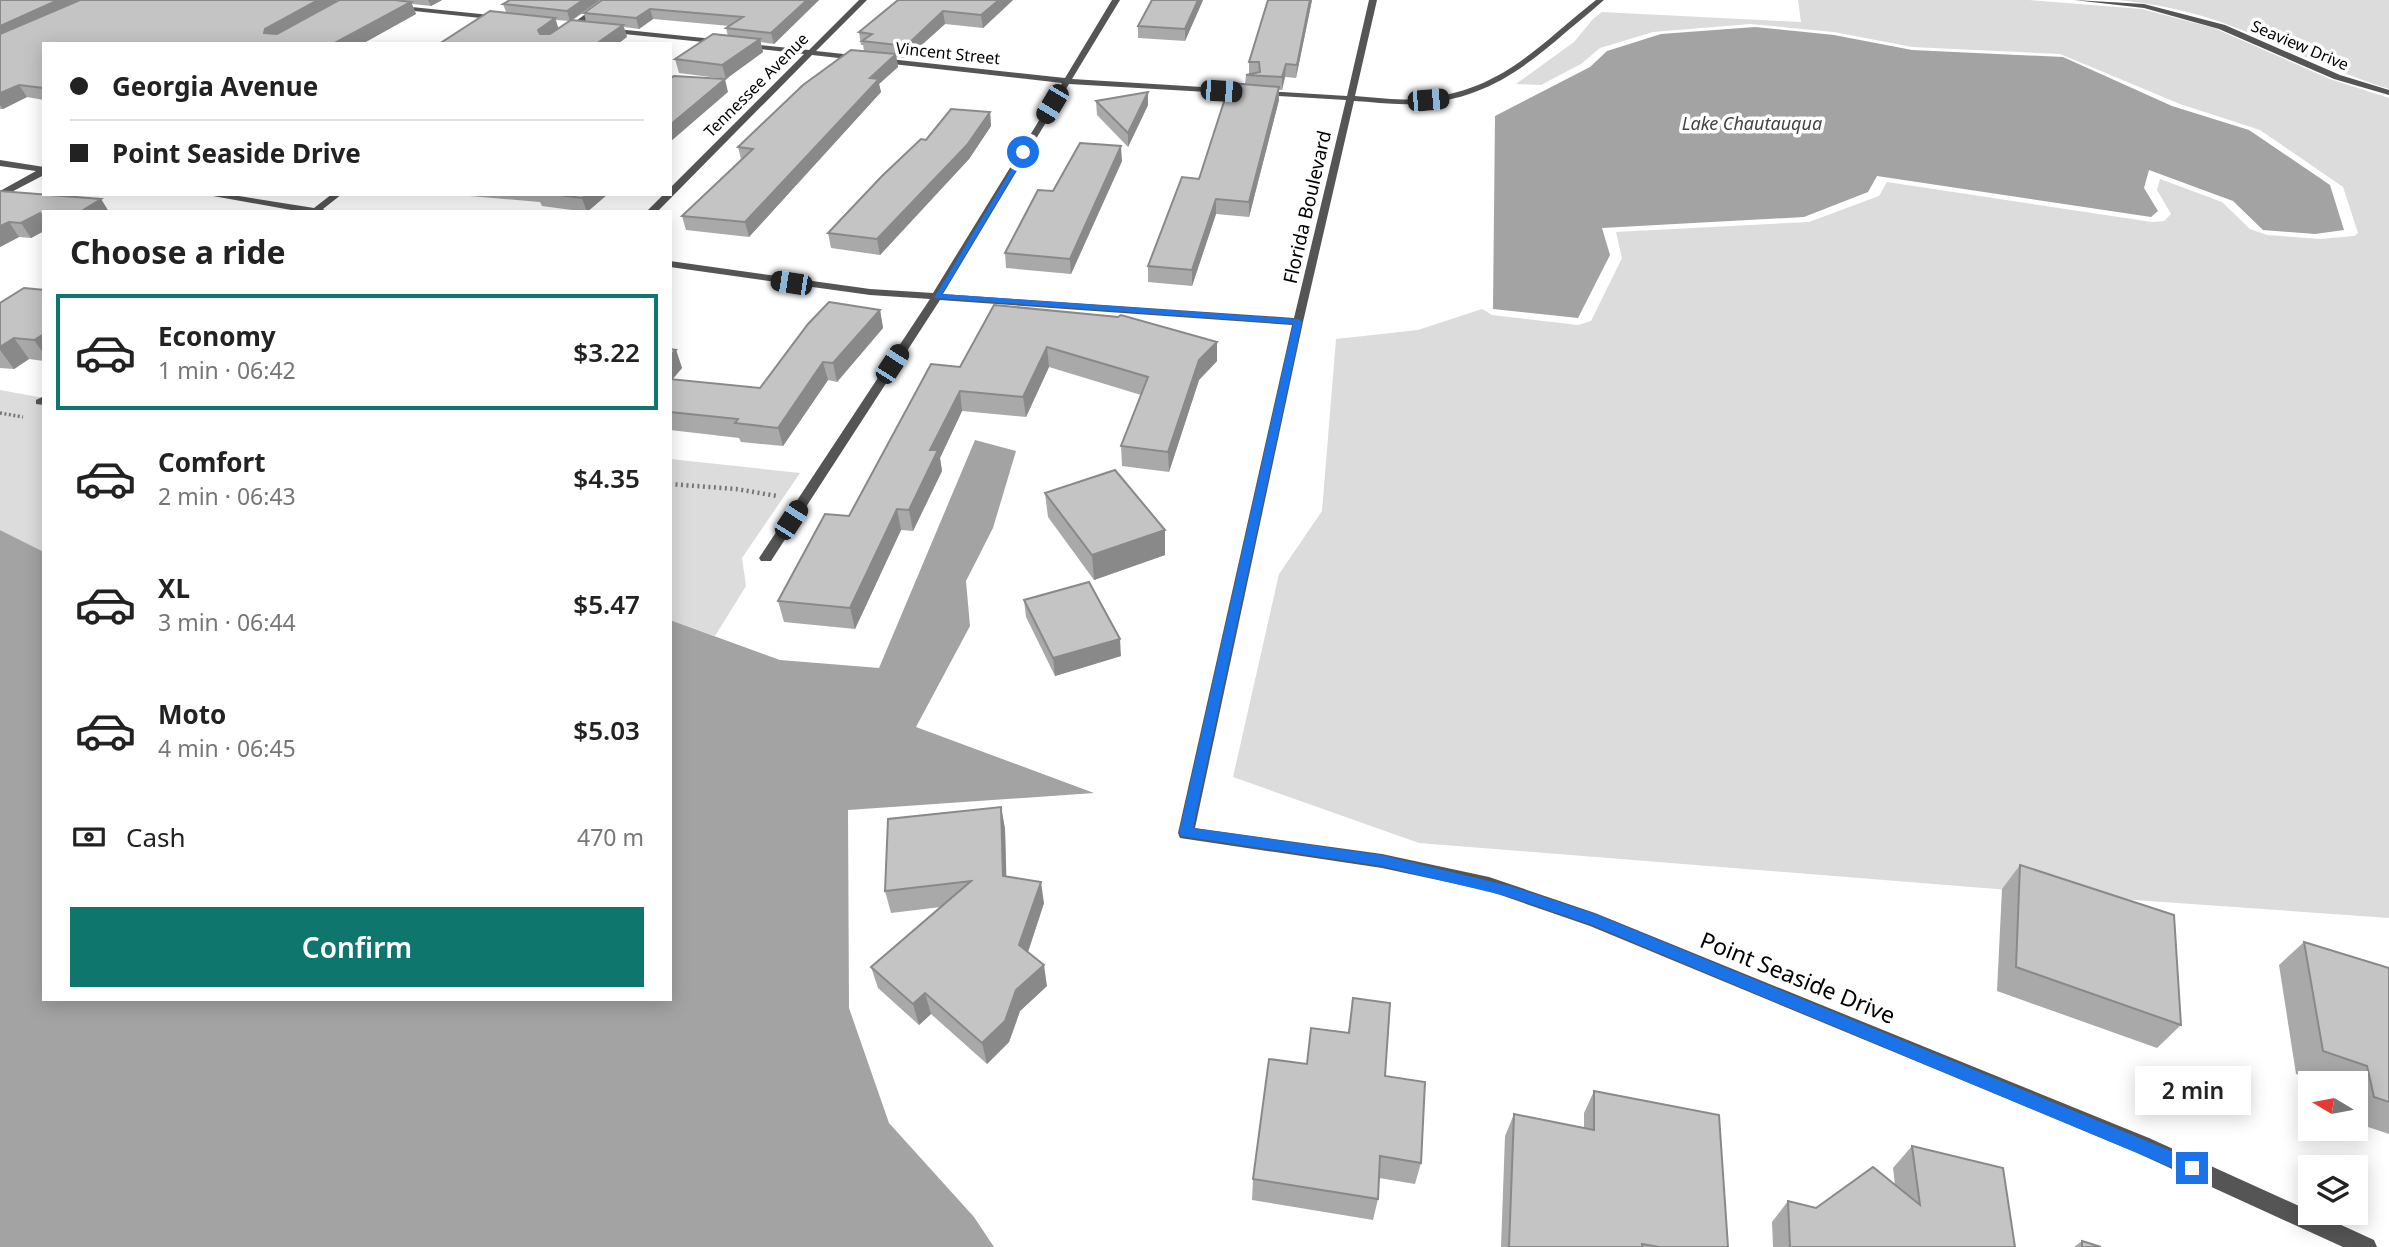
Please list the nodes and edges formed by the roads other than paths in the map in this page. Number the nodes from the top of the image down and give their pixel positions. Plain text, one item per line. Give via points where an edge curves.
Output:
1 (610, 0) edge
2 (863, 0) edge
3 (1116, 0) edge
4 (1373, 0) edge
5 (1600, 0) edge
6 (2078, 0) edge
7 (380, 5) edge
8 (504, 19) edge
9 (559, 24) edge
10 (572, 26) junction
11 (586, 27) edge
12 (599, 29) edge
13 (551, 42) edge
14 (812, 52) junction
15 (1066, 81) junction
16 (2389, 93) edge
17 (1350, 99) junction
18 (0, 163) edge
19 (42, 170) edge
20 (42, 171) edge
21 (672, 192) edge
22 (0, 195) edge
23 (219, 196) edge
24 (336, 196) edge
25 (668, 196) edge
26 (310, 210) edge
27 (318, 210) edge
28 (653, 210) edge
29 (672, 264) edge
30 (937, 296) junction
31 (1298, 322) junction
32 (766, 558) dead end
33 (1186, 833) joint
34 (2367, 1247) edge

1 - 10 street
2 - 14 street, Tennessee Avenue
3 - 15 street
4 - 17 street, Florida Boulevard
5 - 17 street via 1506,76 1475,91 1411,102
6 - 16 street, Seaview Drive via 2144,6 2222,27 2337,77
7 - 8 street
9 - 10 street
10 - 11 street
10 - 13 street
12 - 14 street, Vincent Street
14 - 15 street, Vincent Street
14 - 21 street, Tennessee Avenue
15 - 17 street, Vincent Street
15 - 30 street
17 - 31 street, Florida Boulevard
18 - 19 street
20 - 22 street
23 - 26 street
24 - 27 street
25 - 28 street, Tennessee Avenue
29 - 30 street via 791,283
30 - 31 street
30 - 32 street
31 - 33 street, Florida Boulevard
33 - 34 street, Point Seaside Drive via 1381,861 1489,884 1595,920 2142,1145

